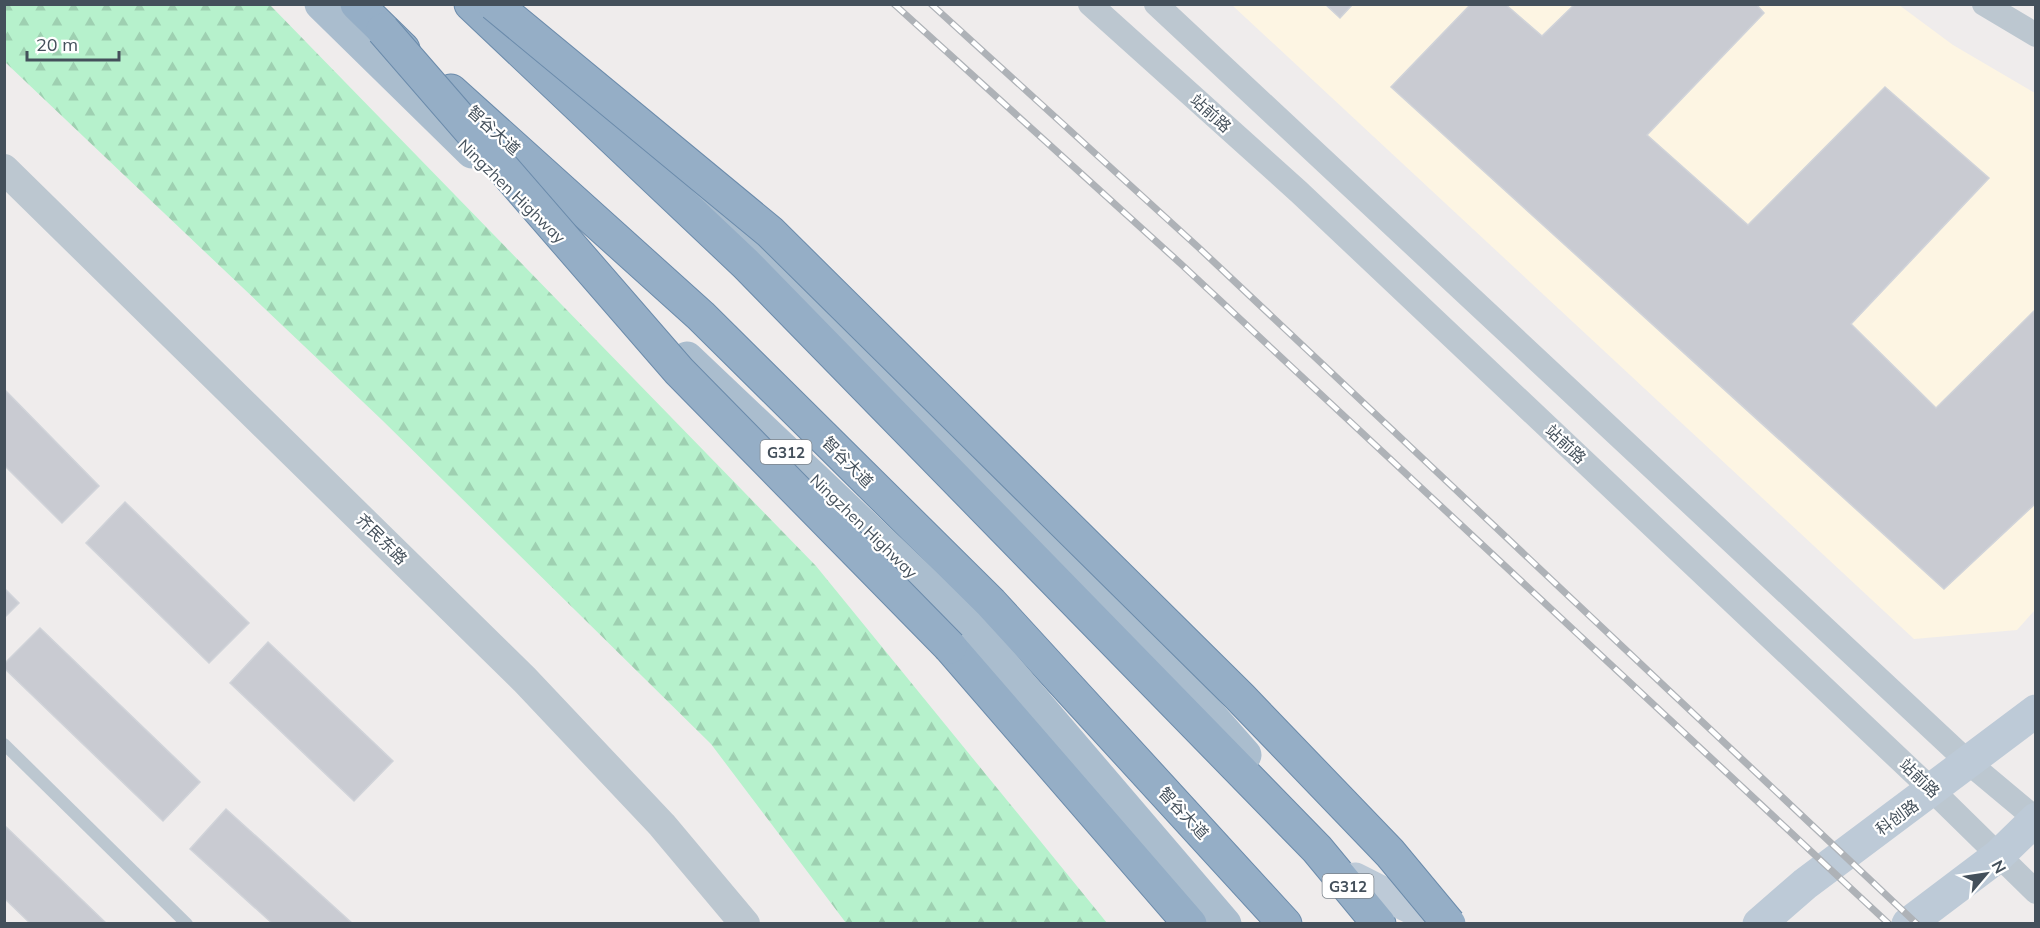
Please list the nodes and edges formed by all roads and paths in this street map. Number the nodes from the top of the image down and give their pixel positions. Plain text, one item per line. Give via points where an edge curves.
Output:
1 (321, 4) edge
2 (357, 4) edge
3 (471, 4) edge
4 (494, 4) edge
5 (510, 4) edge
6 (1090, 4) edge
7 (1156, 4) edge
8 (1984, 4) edge
9 (383, 30) junction
10 (2036, 35) edge
11 (4, 169) edge
12 (950, 647) junction
13 (2036, 711) edge
14 (4, 744) edge
15 (1969, 763) junction
16 (1933, 791) junction
17 (2036, 819) edge
18 (1998, 856) junction
19 (1355, 879) junction
20 (2036, 892) edge
21 (1755, 922) edge
22 (187, 924) edge
23 (745, 924) edge
24 (1170, 924) edge
25 (1191, 924) edge
26 (1225, 924) edge
27 (1285, 924) edge
28 (1380, 924) edge
29 (1387, 924) edge
30 (1449, 924) edge
31 (1908, 924) edge

1 - 26 main road, Ningzhen Highway / G312 via 528,207 971,627
2 - 9 highway, 智谷大道 / G312
3 - 28 highway, G312 via 762,281 1317,849
4 - 30 highway, bridge via 770,232 1240,697 1390,853
5 - 19 main road, G312 via 1071,557
6 - 16 street, 站前路 via 1299,192
7 - 15 street
8 - 10 street
9 - 12 highway, G312, bridge via 679,371
9 - 27 highway, 智谷大道 / G312, bridge via 701,316 965,577
11 - 23 street, 齐民东路 via 525,680 663,825
12 - 24 highway
12 - 25 highway, G312
13 - 15 main road, 科创路
14 - 22 lane
15 - 16 main road, 科创路
15 - 17 street
16 - 18 street, 站前路
16 - 21 main road, 科创路
17 - 18 main road
18 - 20 street, 站前路
18 - 31 main road
19 - 29 main road, G312
19 - 30 main road

